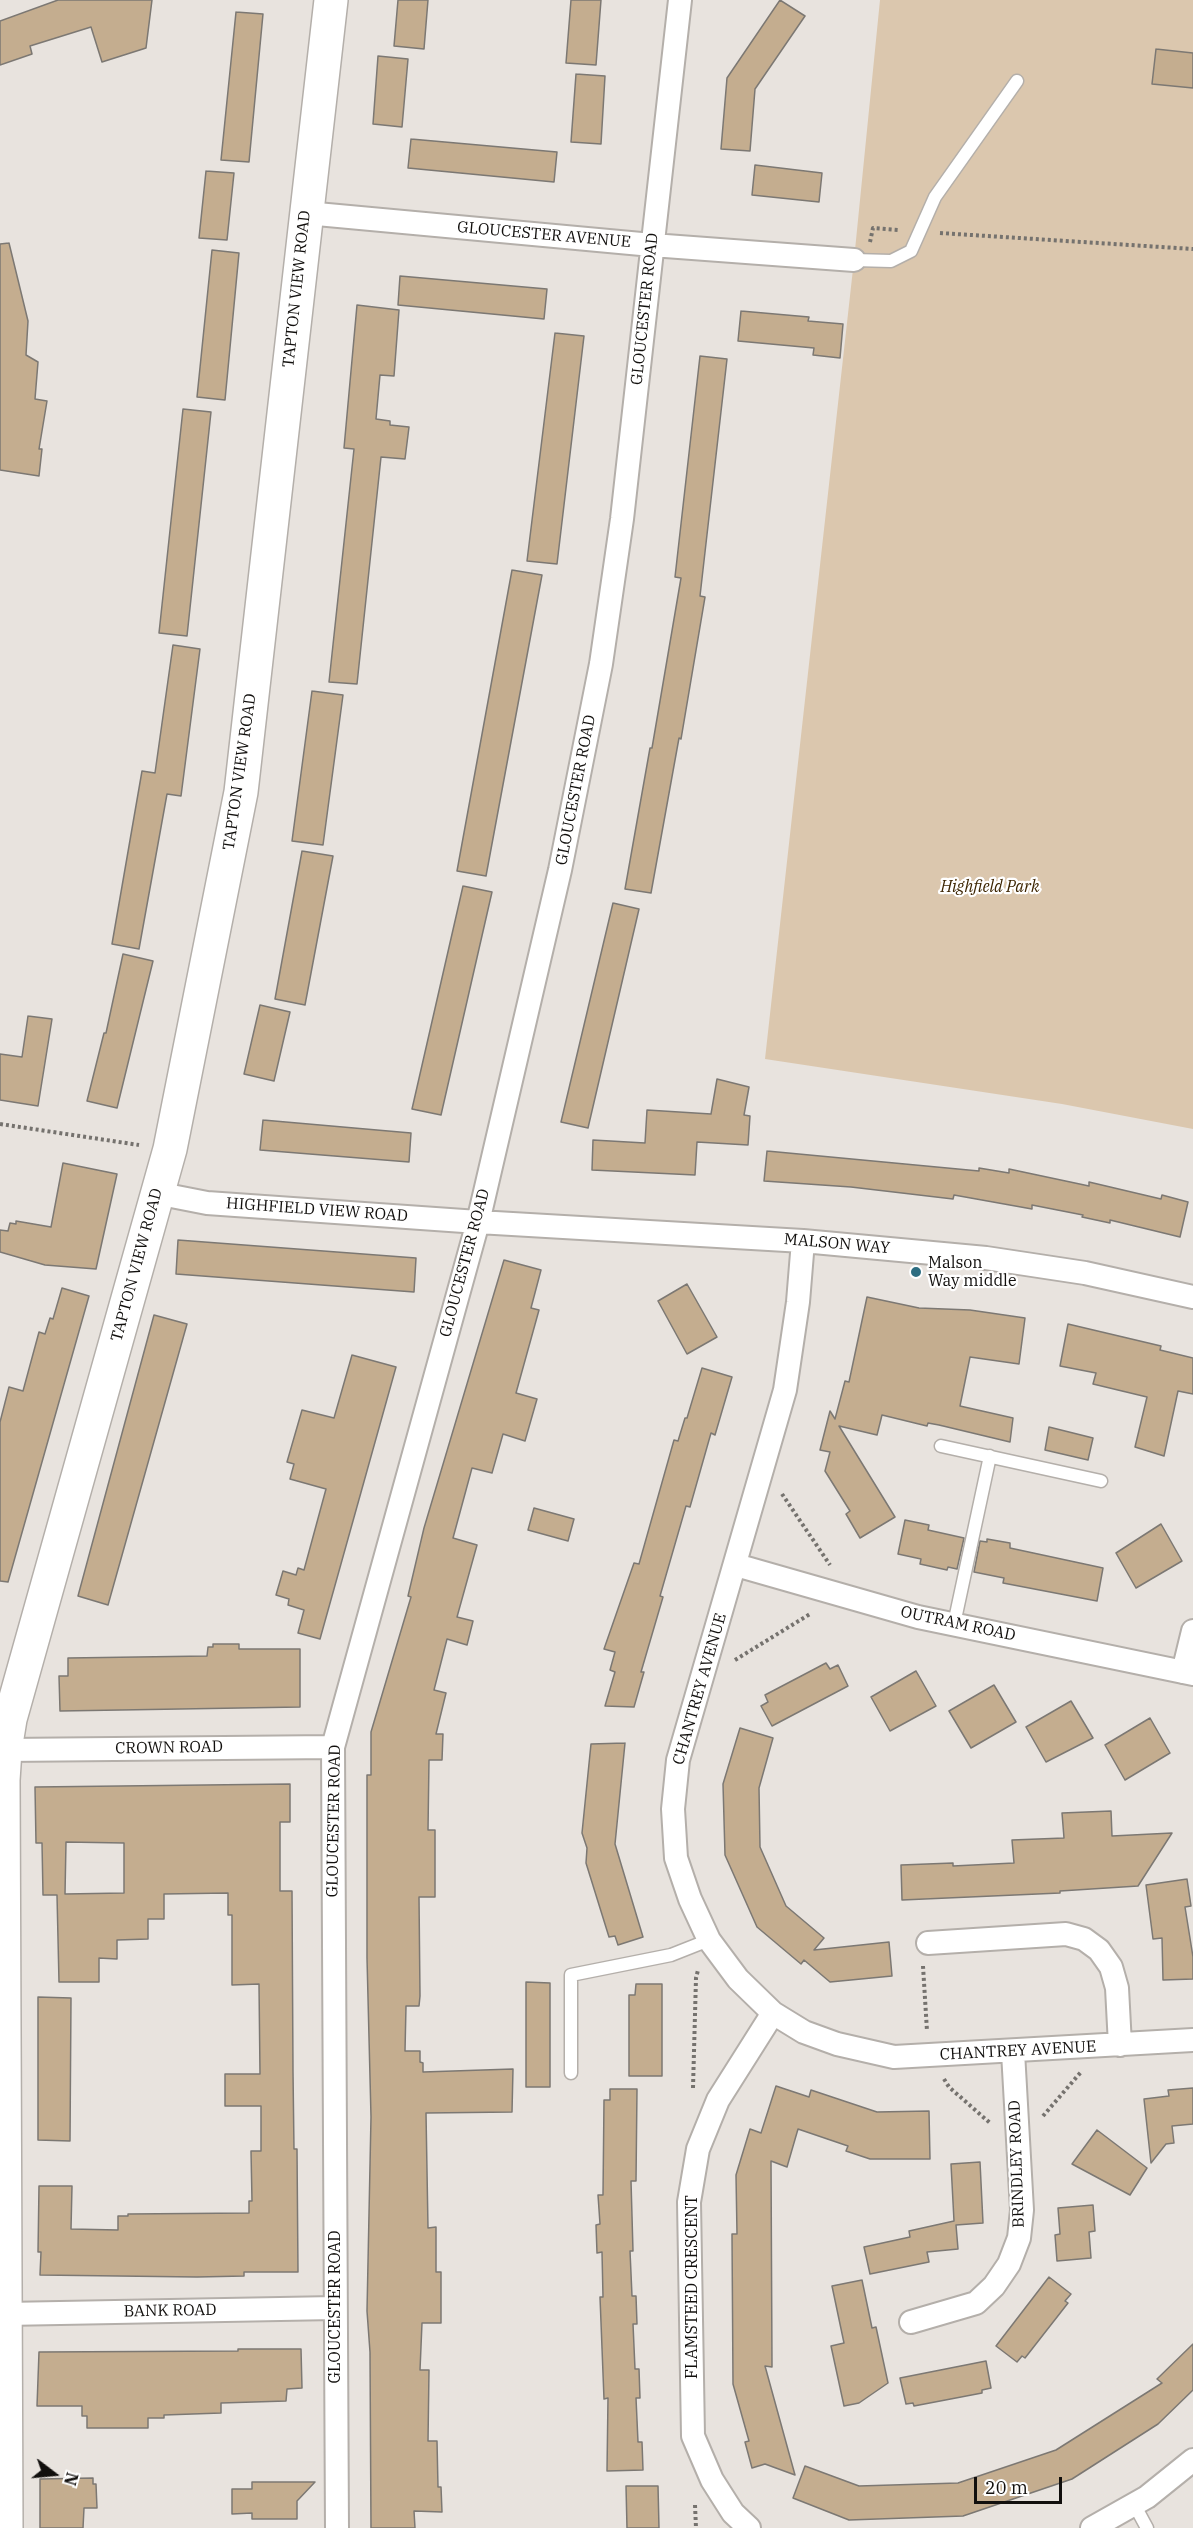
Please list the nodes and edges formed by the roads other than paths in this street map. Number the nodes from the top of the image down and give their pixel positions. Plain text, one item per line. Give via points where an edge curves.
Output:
1 (331, 0) edge
2 (680, 0) edge
3 (1017, 81) dead end
4 (306, 213) junction
5 (652, 245) junction
6 (854, 260) joint
7 (156, 1193) junction
8 (478, 1222) junction
9 (803, 1241) junction
10 (1193, 1297) edge
11 (941, 1446) dead end
12 (990, 1456) junction
13 (1101, 1480) dead end
14 (736, 1565) junction
15 (954, 1624) junction
16 (1193, 1631) edge
17 (1188, 1673) edge
18 (333, 1747) junction
19 (3, 1750) edge
20 (709, 1940) junction
21 (928, 1942) dead end
22 (773, 2013) junction
23 (1193, 2040) edge
24 (1120, 2045) junction
25 (1012, 2052) junction
26 (571, 2073) dead end
27 (335, 2308) junction
28 (4, 2314) junction
29 (911, 2322) dead end
30 (1193, 2460) edge
31 (1134, 2504) junction
32 (6, 2528) edge
33 (337, 2528) edge
34 (749, 2528) edge
35 (1092, 2528) edge
36 (1147, 2528) edge

1 - 4 street, TAPTON VIEW ROAD
2 - 5 street, GLOUCESTER ROAD
3 - 6 lane via 935,197 911,251 891,261
4 - 5 street, GLOUCESTER AVENUE
4 - 7 street, TAPTON VIEW ROAD via 241,792 170,1149
5 - 6 street, GLOUCESTER AVENUE
5 - 8 street, GLOUCESTER ROAD via 622,519 600,663 560,870
7 - 8 street, HIGHFIELD VIEW ROAD via 207,1203
7 - 19 street, TAPTON VIEW ROAD
8 - 9 street, MALSON WAY
8 - 18 street, GLOUCESTER ROAD
9 - 10 street, MALSON WAY via 986,1258 1085,1273
9 - 14 street, CHANTREY AVENUE via 785,1390
11 - 12 lane
12 - 13 lane
12 - 15 lane
14 - 15 street, OUTRAM ROAD via 846,1598
14 - 20 street, CHANTREY AVENUE via 678,1760 673,1809 676,1858
15 - 17 street, OUTRAM ROAD
16 - 17 street, OUTRAM ROAD
18 - 19 street, CROWN ROAD
18 - 27 street, GLOUCESTER ROAD
19 - 28 street, TAPTON VIEW ROAD
20 - 22 street, CHANTREY AVENUE via 738,1979
20 - 26 lane via 671,1954 571,1975
21 - 24 street, CHANTREY AVENUE via 1066,1934 1084,1939 1099,1950 1111,1967 1117,1988
22 - 25 street, CHANTREY AVENUE via 804,2032 837,2044 894,2057
22 - 34 street, FLAMSTEED CRESCENT via 718,2100 698,2149 689,2202 693,2436 712,2480 733,2513
23 - 24 street, CHANTREY AVENUE
24 - 25 street, CHANTREY AVENUE
25 - 29 street, BRINDLEY ROAD via 1022,2210 1019,2238 1009,2264 976,2303
27 - 28 street, BANK ROAD
27 - 33 street, GLOUCESTER ROAD
28 - 32 street, TAPTON VIEW ROAD
30 - 31 street
31 - 35 street
31 - 36 lane

